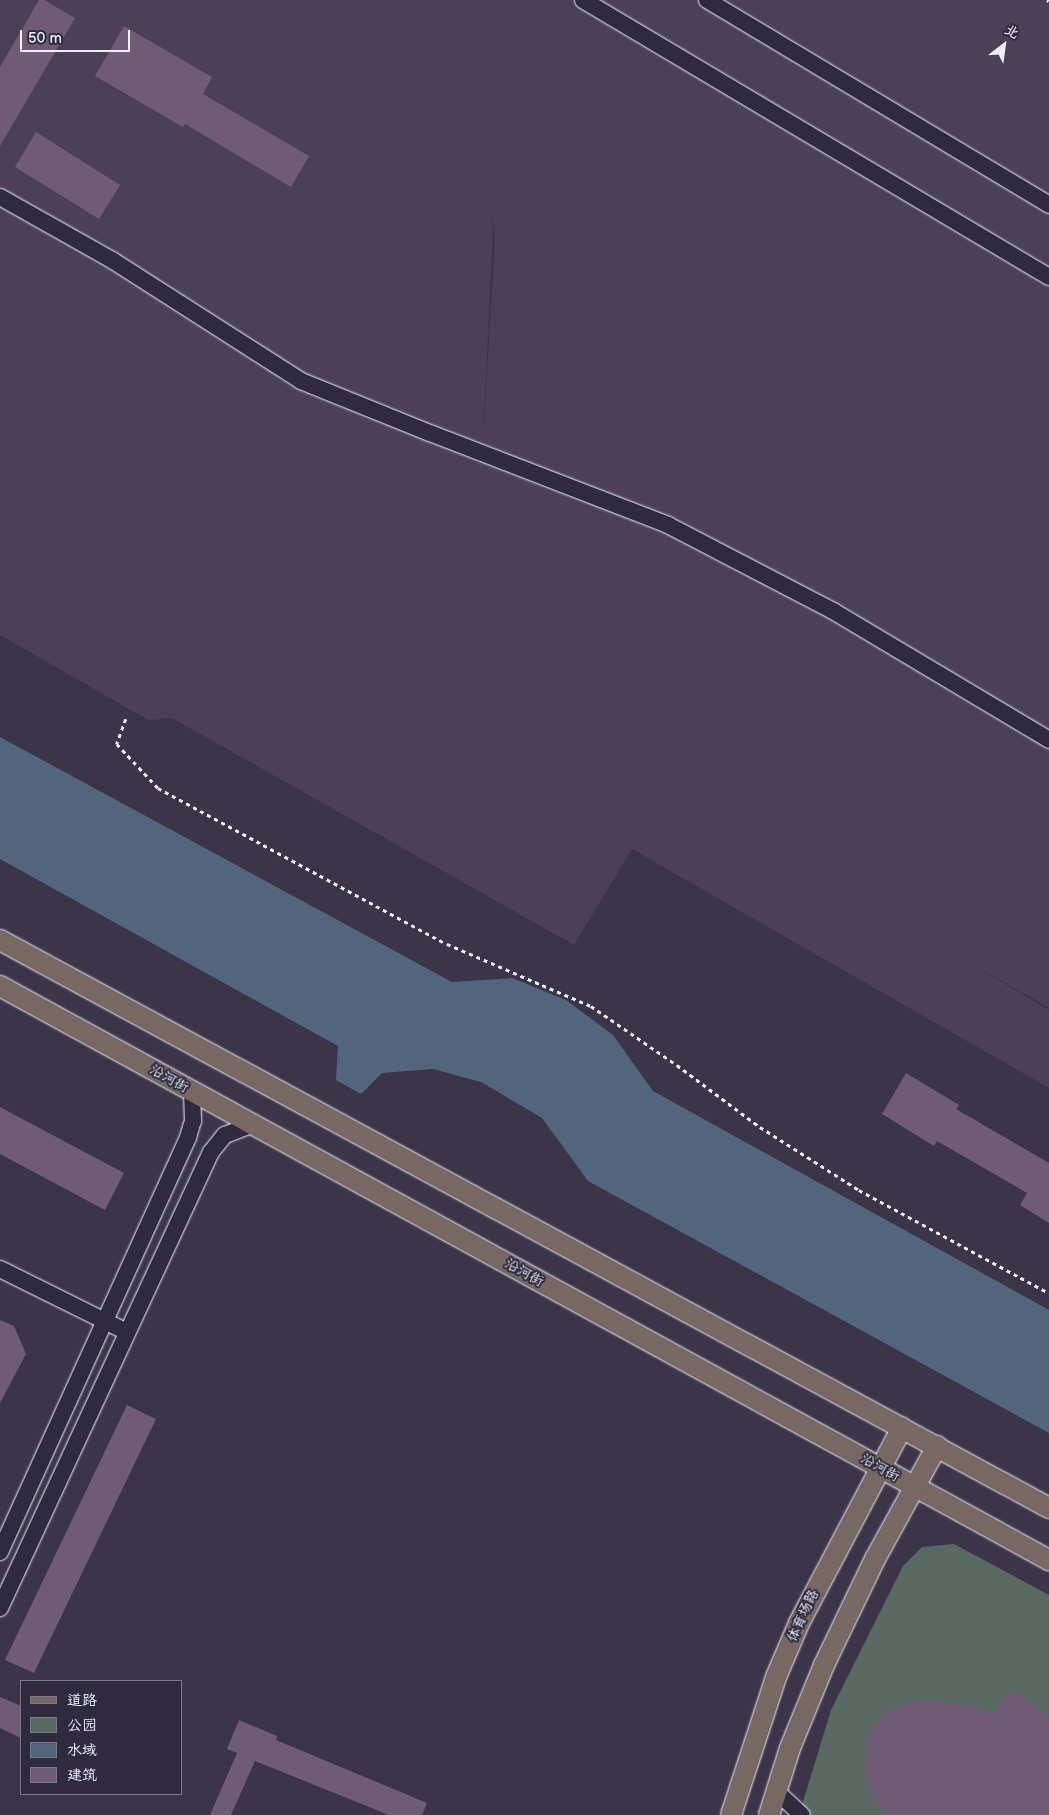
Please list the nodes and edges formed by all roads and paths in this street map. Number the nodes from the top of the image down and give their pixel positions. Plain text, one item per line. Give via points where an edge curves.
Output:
1 (583, 0) edge
2 (707, 0) edge
3 (0, 197) edge
4 (1049, 205) edge
5 (1049, 278) edge
6 (126, 719) dead end
7 (1049, 740) edge
8 (0, 940) edge
9 (0, 986) edge
10 (192, 1091) junction
11 (253, 1124) junction
12 (0, 1270) edge
13 (1049, 1293) edge
14 (105, 1321) junction
15 (127, 1332) junction
16 (902, 1428) junction
17 (938, 1446) junction
18 (879, 1468) junction
19 (914, 1487) junction
20 (1049, 1508) edge
21 (0, 1552) edge
22 (1049, 1560) edge
23 (0, 1608) edge
24 (776, 1791) junction
25 (731, 1815) edge
26 (769, 1815) edge
27 (802, 1815) edge

1 - 5 street
2 - 4 street
3 - 7 street via 112,260 301,381 668,525 833,611
6 - 13 path via 118,744 158,788 447,944 591,1006 760,1127 851,1185
8 - 16 main road
9 - 10 main road, 沿河街
10 - 11 main road, 沿河街
10 - 14 street via 193,1121 188,1137
11 - 15 street via 225,1135 211,1152
11 - 18 main road, 沿河街
12 - 14 street
14 - 15 street
14 - 21 street
15 - 23 street
16 - 17 main road
16 - 18 main road, 体育场路
17 - 19 main road
17 - 20 main road
18 - 19 main road, 沿河街
18 - 25 main road, 体育场路 via 795,1632 776,1677
19 - 22 main road, 沿河街
19 - 24 main road via 850,1606 790,1748
24 - 26 main road
24 - 27 street

